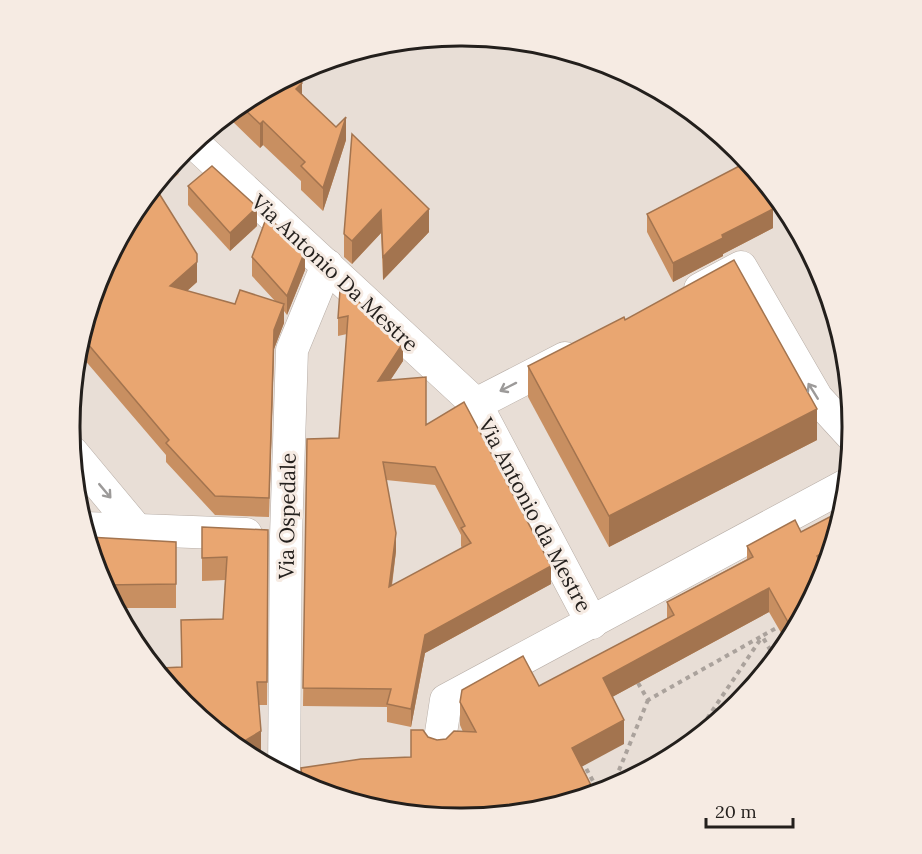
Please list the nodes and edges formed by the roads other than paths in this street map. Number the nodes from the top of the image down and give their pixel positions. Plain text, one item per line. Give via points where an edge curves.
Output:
1 (201, 149) edge
2 (327, 265) junction
3 (677, 300) edge
4 (593, 344) edge
5 (476, 404) junction
6 (842, 425) edge
7 (83, 465) edge
8 (836, 491) edge
9 (94, 528) edge
10 (137, 530) junction
11 (277, 536) junction
12 (592, 623) junction
13 (439, 746) edge
14 (284, 763) edge

1 - 2 street, Via Antonio Da Mestre
2 - 5 street, Via Antonio Da Mestre
2 - 11 street, Via Ospedale via 292,350
6 -> 3 street via 817,398 741,267
4 -> 5 street, Via Antonio da Mestre
5 - 12 street, Via Antonio da Mestre
7 -> 10 street
8 - 12 street
9 - 10 street
10 - 11 street
11 - 14 street, Via Ospedale
12 - 13 street via 446,700

